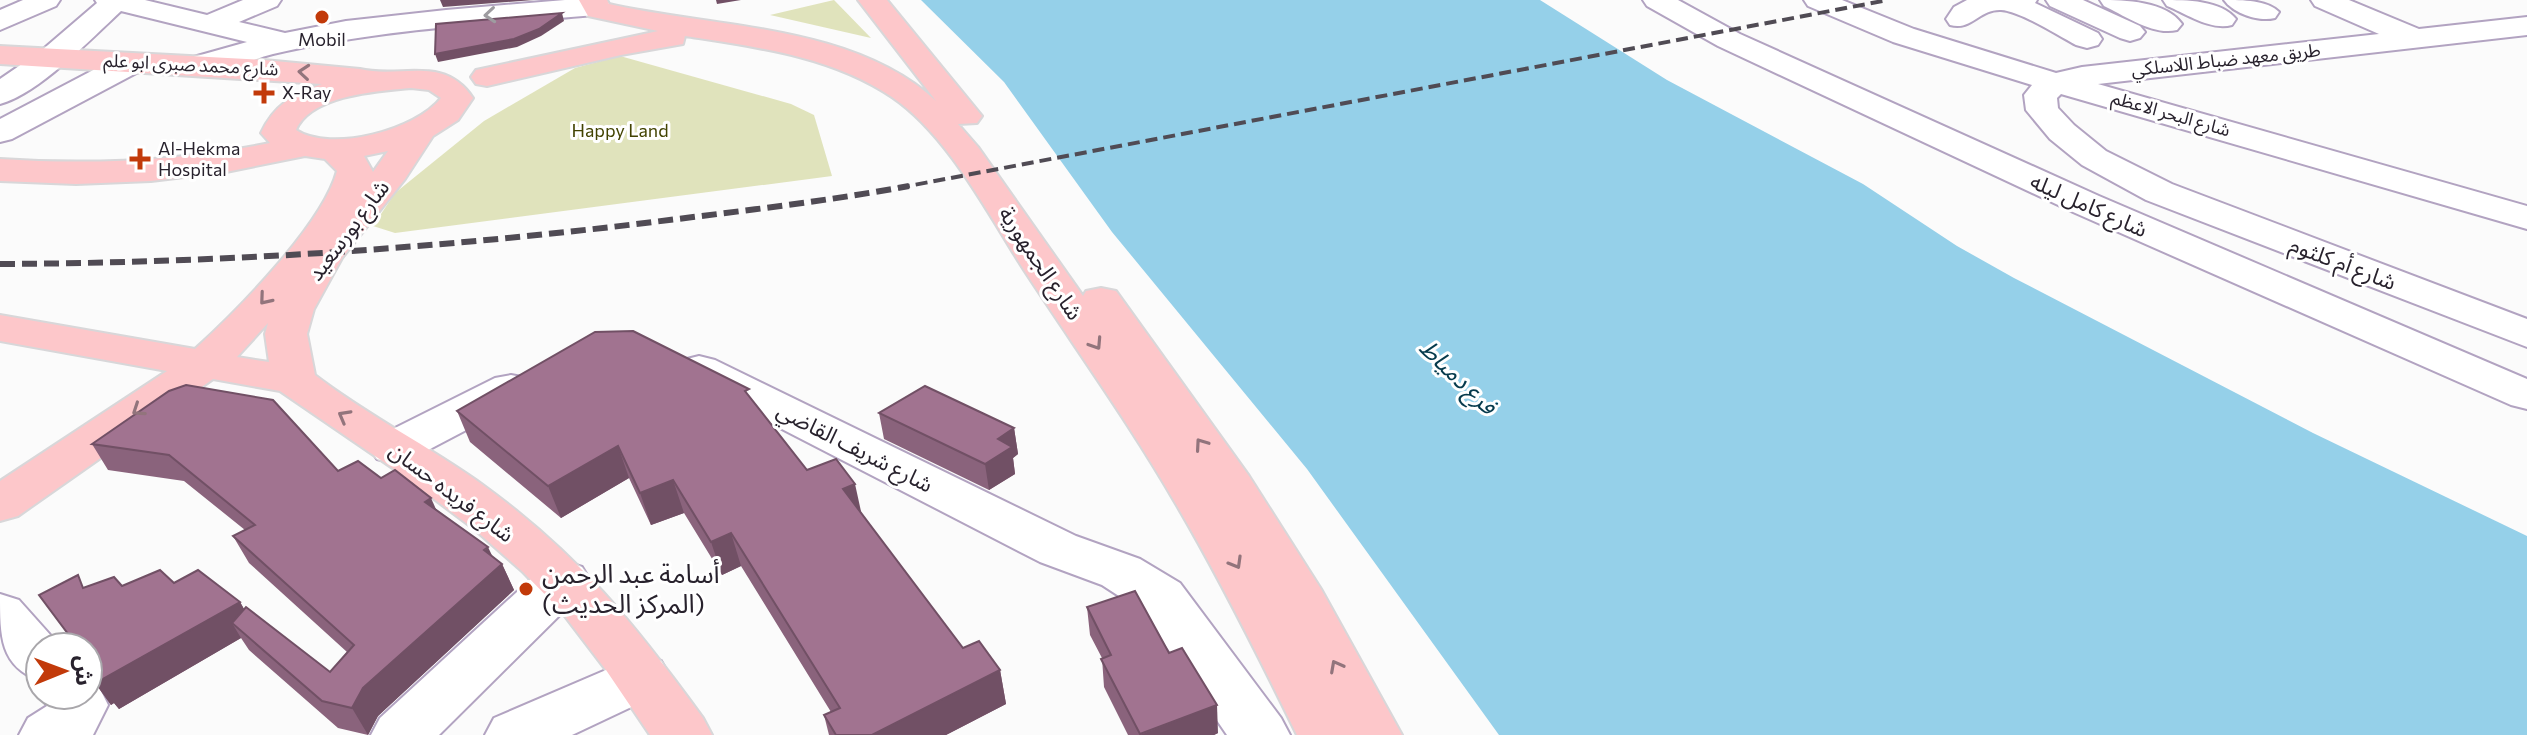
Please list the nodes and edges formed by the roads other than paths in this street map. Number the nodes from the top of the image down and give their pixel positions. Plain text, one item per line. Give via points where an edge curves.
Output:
1 (46, 0) edge
2 (267, 0) edge
3 (387, 0) edge
4 (872, 0) edge
5 (1657, 0) edge
6 (1689, 0) edge
7 (1818, 0) edge
8 (2060, 0) edge
9 (2114, 0) edge
10 (2325, 0) edge
11 (113, 1) edge
12 (2017, 1) edge
13 (599, 4) edge
14 (663, 8) edge
15 (2230, 10) edge
16 (2172, 12) edge
17 (2265, 12) dead end
18 (316, 15) dead end
19 (180, 17) junction
20 (1960, 19) dead end
21 (0, 21) edge
22 (210, 24) junction
23 (352, 26) junction
24 (2527, 26) edge
25 (2130, 32) dead end
26 (745, 36) junction
27 (2416, 38) junction
28 (2087, 39) dead end
29 (281, 40) junction
30 (0, 55) edge
31 (52, 58) junction
32 (120, 62) junction
33 (201, 65) junction
34 (931, 75) junction
35 (487, 77) junction
36 (396, 80) junction
37 (2056, 82) junction
38 (452, 89) junction
39 (0, 94) edge
40 (419, 131) junction
41 (0, 132) edge
42 (317, 148) junction
43 (186, 167) junction
44 (0, 170) edge
45 (0, 198) edge
46 (2527, 218) edge
47 (0, 302) edge
48 (0, 328) edge
49 (2527, 334) edge
50 (665, 352) edge
51 (216, 354) junction
52 (543, 371) edge
53 (2527, 376) edge
54 (294, 380) junction
55 (2527, 395) edge
56 (394, 448) junction
57 (0, 504) edge
58 (563, 580) junction
59 (0, 614) edge
60 (24, 642) edge
61 (641, 677) junction
62 (77, 711) edge
63 (49, 735) edge
64 (401, 735) edge
65 (515, 735) edge
66 (682, 735) edge
67 (1260, 735) edge
68 (1327, 735) edge
69 (1372, 735) edge

1 - 21 street
2 - 22 street
3 - 23 street
4 - 34 main road
5 - 55 street, شارع كامل ليله via 1729,40 2086,204
6 - 53 street, شارع كامل ليله via 1753,35 2105,198
7 - 37 street, شارع البحر الاعظم via 1918,43
8 - 25 street
9 - 16 street
10 - 27 street
11 - 19 street
11 - 31 street
12 - 20 street via 1973,7
12 - 28 street
13 - 14 main road, شارع الجمهورية
13 -> 23 street
13 - 36 main road via 562,35 537,46
14 - 26 main road, شارع الجمهورية
14 - 34 main road, شارع الجمهورية via 839,42
14 - 35 main road
15 - 16 street
15 - 17 street
18 - 23 street
19 - 22 street
19 - 32 street
22 - 29 street
23 - 29 street
24 - 27 street, طريق معهد ضباط اللاسلكي
26 - 35 main road via 645,41
26 -> 68 main road, شارع الجمهورية via 814,52 878,76 904,90 966,154 1198,498
27 - 37 street, طريق معهد ضباط اللاسلكي
29 - 33 street
30 - 31 main road, شارع محمد صبرى ابو علم
31 - 32 main road, شارع محمد صبرى ابو علم
31 - 39 street
32 - 33 main road, شارع محمد صبرى ابو علم
32 - 41 street
36 -> 33 main road, شارع محمد صبرى ابو علم
69 -> 34 main road, شارع الجمهورية via 1232,487 993,148
35 - 38 main road
36 - 38 main road via 429,80
36 - 42 main road, شارع بورسعيد via 330,92 290,112 278,133 285,141
37 - 46 street, شارع البحر الاعظم
37 - 49 street, شارع أم كلثوم via 2040,95 2042,110 2094,158 2159,192
38 - 40 main road via 457,98 453,108
40 - 42 main road via 392,140
40 - 54 main road, شارع بورسعيد via 324,255 293,309 286,334
42 - 43 main road
42 -> 51 main road, شارع بورسعيد via 348,159 355,172 354,187
43 - 44 main road via 80,174
43 - 45 main road via 104,196
47 - 51 main road
48 - 51 main road
50 - 67 street, شارع شريف القاضي via 1058,549 1121,572 1161,597
51 - 54 main road
51 -> 57 main road, شارع بورسعيد
52 - 56 street
56 -> 54 main road, شارع فريده حسان
56 - 58 main road, شارع فريده حسان
58 - 61 main road, شارع فريده حسان
58 - 64 street
59 - 60 street
61 - 65 street
61 - 66 main road, شارع فريده حسان
62 - 63 street

